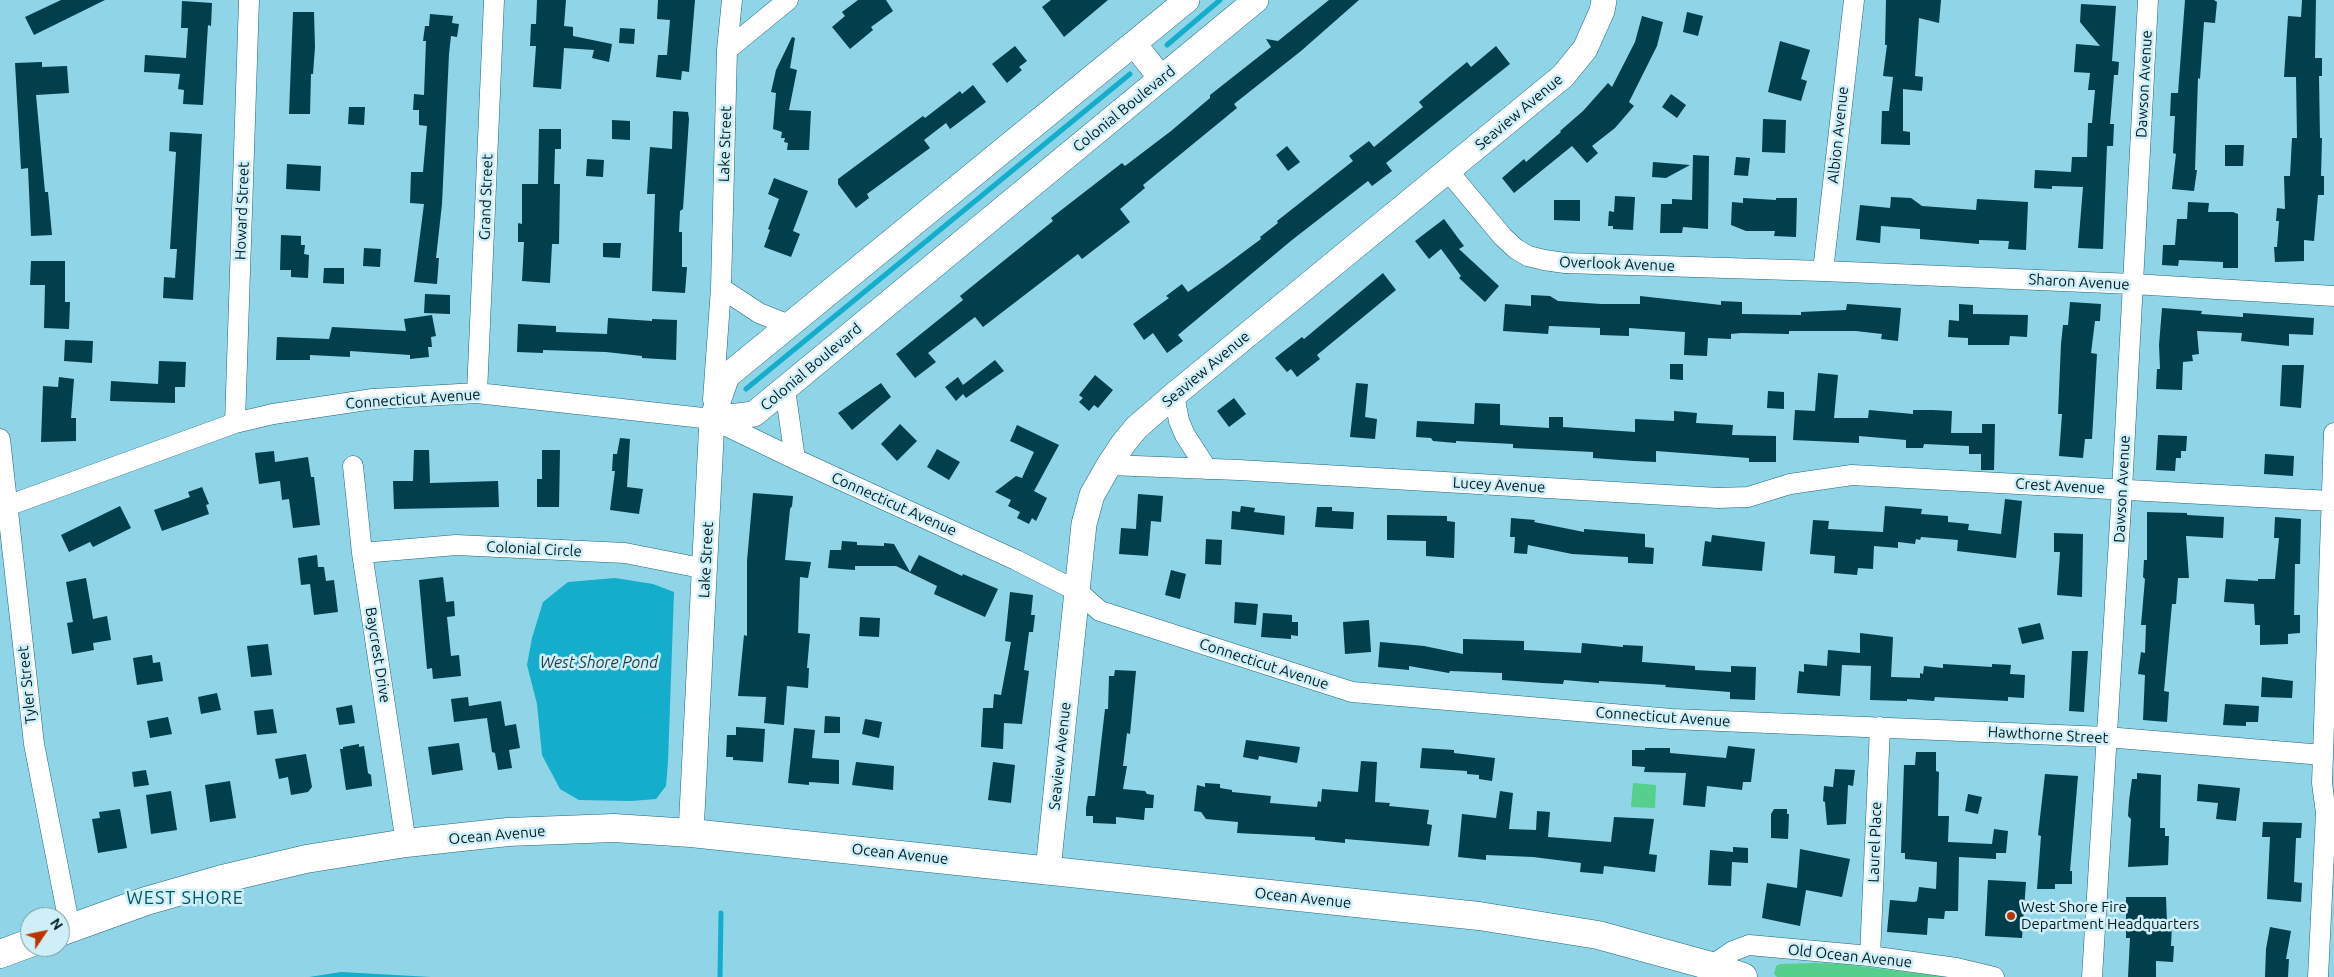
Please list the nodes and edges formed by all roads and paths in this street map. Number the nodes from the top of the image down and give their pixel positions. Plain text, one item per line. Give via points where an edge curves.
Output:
1 (249, 0) edge
2 (494, 0) edge
3 (732, 0) edge
4 (788, 0) edge
5 (1186, 0) edge
6 (1256, 0) edge
7 (1604, 0) edge
8 (1854, 0) edge
9 (2148, 0) edge
10 (1134, 44) junction
11 (727, 50) junction
12 (1161, 78) junction
13 (1448, 171) junction
14 (1823, 270) junction
15 (2133, 284) junction
16 (721, 288) junction
17 (2334, 296) edge
18 (789, 325) junction
19 (785, 389) junction
20 (477, 393) junction
21 (1174, 395) junction
22 (712, 419) junction
23 (235, 422) junction
24 (2334, 433) edge
25 (0, 439) edge
26 (795, 459) junction
27 (1109, 465) junction
28 (353, 466) dead end
29 (1207, 469) junction
30 (1790, 484) joint
31 (2122, 490) junction
32 (2331, 501) junction
33 (7, 506) junction
34 (362, 553) junction
35 (706, 569) junction
36 (1077, 591) junction
37 (1772, 723) joint
38 (1880, 727) junction
39 (2106, 738) junction
40 (2323, 755) junction
41 (691, 833) junction
42 (406, 843) junction
43 (1048, 870) junction
44 (61, 907) edge
45 (70, 928) edge
46 (20, 947) edge
47 (0, 954) edge
48 (1870, 956) junction
49 (1711, 966) junction
50 (1743, 977) edge
51 (1994, 977) edge
52 (2092, 977) edge
53 (2318, 977) edge

1 - 23 street, Howard Street
2 - 20 street, Grand Street
3 - 11 street, Lake Street
4 - 11 street
5 - 10 street
6 - 12 street, Colonial Boulevard
7 - 13 street, Seaview Avenue via 1593,34 1574,64
8 - 14 street, Albion Avenue
9 - 15 street, Dawson Avenue
10 - 12 street
10 - 18 street
11 - 16 street, Lake Street
12 - 19 street, Colonial Boulevard
13 - 14 street, Overlook Avenue via 1503,237 1516,249 1536,258 1564,263
13 - 21 street, Seaview Avenue
14 - 15 street, Sharon Avenue
15 - 17 street, Sharon Avenue
15 - 31 street, Dawson Avenue
16 - 18 street via 759,313
16 - 22 street, Lake Street
18 - 22 street via 727,376
19 - 22 street, Colonial Boulevard via 754,414
19 - 26 street
20 - 22 street, Connecticut Avenue
20 - 23 street, Connecticut Avenue via 373,399
21 - 27 street, Seaview Avenue via 1136,428
21 - 29 street via 1185,435
22 - 26 street, Connecticut Avenue
22 - 35 street, Lake Street
23 - 33 street, Connecticut Avenue
24 - 32 street
25 - 33 street, Tyler Street
26 - 36 street, Connecticut Avenue
27 - 29 street, Lucey Avenue
27 - 36 street, Seaview Avenue via 1092,495 1084,524
28 - 34 street, Baycrest Drive
29 - 30 street, Lucey Avenue via 1718,498 1748,497
30 - 31 street, Crest Avenue via 1852,475
31 - 32 street, Crest Avenue
31 - 39 street, Dawson Avenue
32 - 40 street
33 - 44 street, Tyler Street via 34,744
34 - 35 street, Colonial Circle via 456,545 624,553
34 - 42 street, Baycrest Drive
35 - 41 street, Lake Street
36 - 37 street, Connecticut Avenue via 1100,611 1352,692 1672,719
36 - 43 street, Seaview Avenue
37 - 38 street, Hawthorne Street
38 - 39 street, Hawthorne Street
38 - 48 street, Laurel Place
39 - 40 street, Hawthorne Street
39 - 52 street, Dawson Avenue
40 - 53 street via 2326,813
41 - 42 main road, Ocean Avenue via 614,828 508,832
41 - 43 main road, Ocean Avenue
42 - 45 main road, Ocean Avenue via 306,859 226,878 146,901
43 - 49 main road, Ocean Avenue via 1479,916 1598,935
46 - 47 main road
48 - 49 street, Old Ocean Avenue via 1749,945 1721,957
48 - 51 street, Old Ocean Avenue via 1956,968
49 - 50 main road, Ocean Avenue

